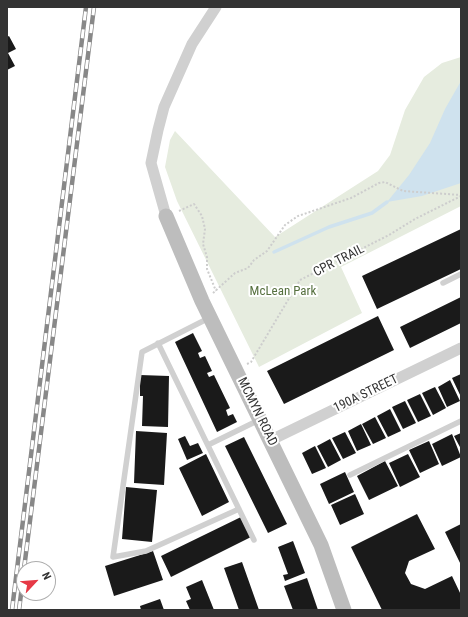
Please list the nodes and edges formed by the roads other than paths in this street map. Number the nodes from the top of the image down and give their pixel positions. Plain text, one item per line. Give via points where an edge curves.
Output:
1 (216, 7) edge
2 (166, 216) joint
3 (461, 274) edge
4 (443, 283) dead end
5 (210, 317) junction
6 (158, 343) junction
7 (461, 348) edge
8 (261, 419) junction
9 (461, 421) edge
10 (271, 440) junction
11 (208, 445) junction
12 (350, 475) dead end
13 (239, 509) junction
14 (254, 540) dead end
15 (344, 610) edge

1 - 2 street via 192,44 164,108 158,130 151,163
2 - 5 street, MCMYN ROAD
3 - 4 lane
5 - 6 lane
5 - 8 street, MCMYN ROAD
6 - 11 lane
6 - 13 lane via 142,352 113,556 146,551
7 - 10 street, 190A STREET
8 - 10 street, MCMYN ROAD
8 - 11 lane
9 - 12 lane
10 - 15 street, MCMYN ROAD via 321,545
11 - 13 lane
13 - 14 lane

